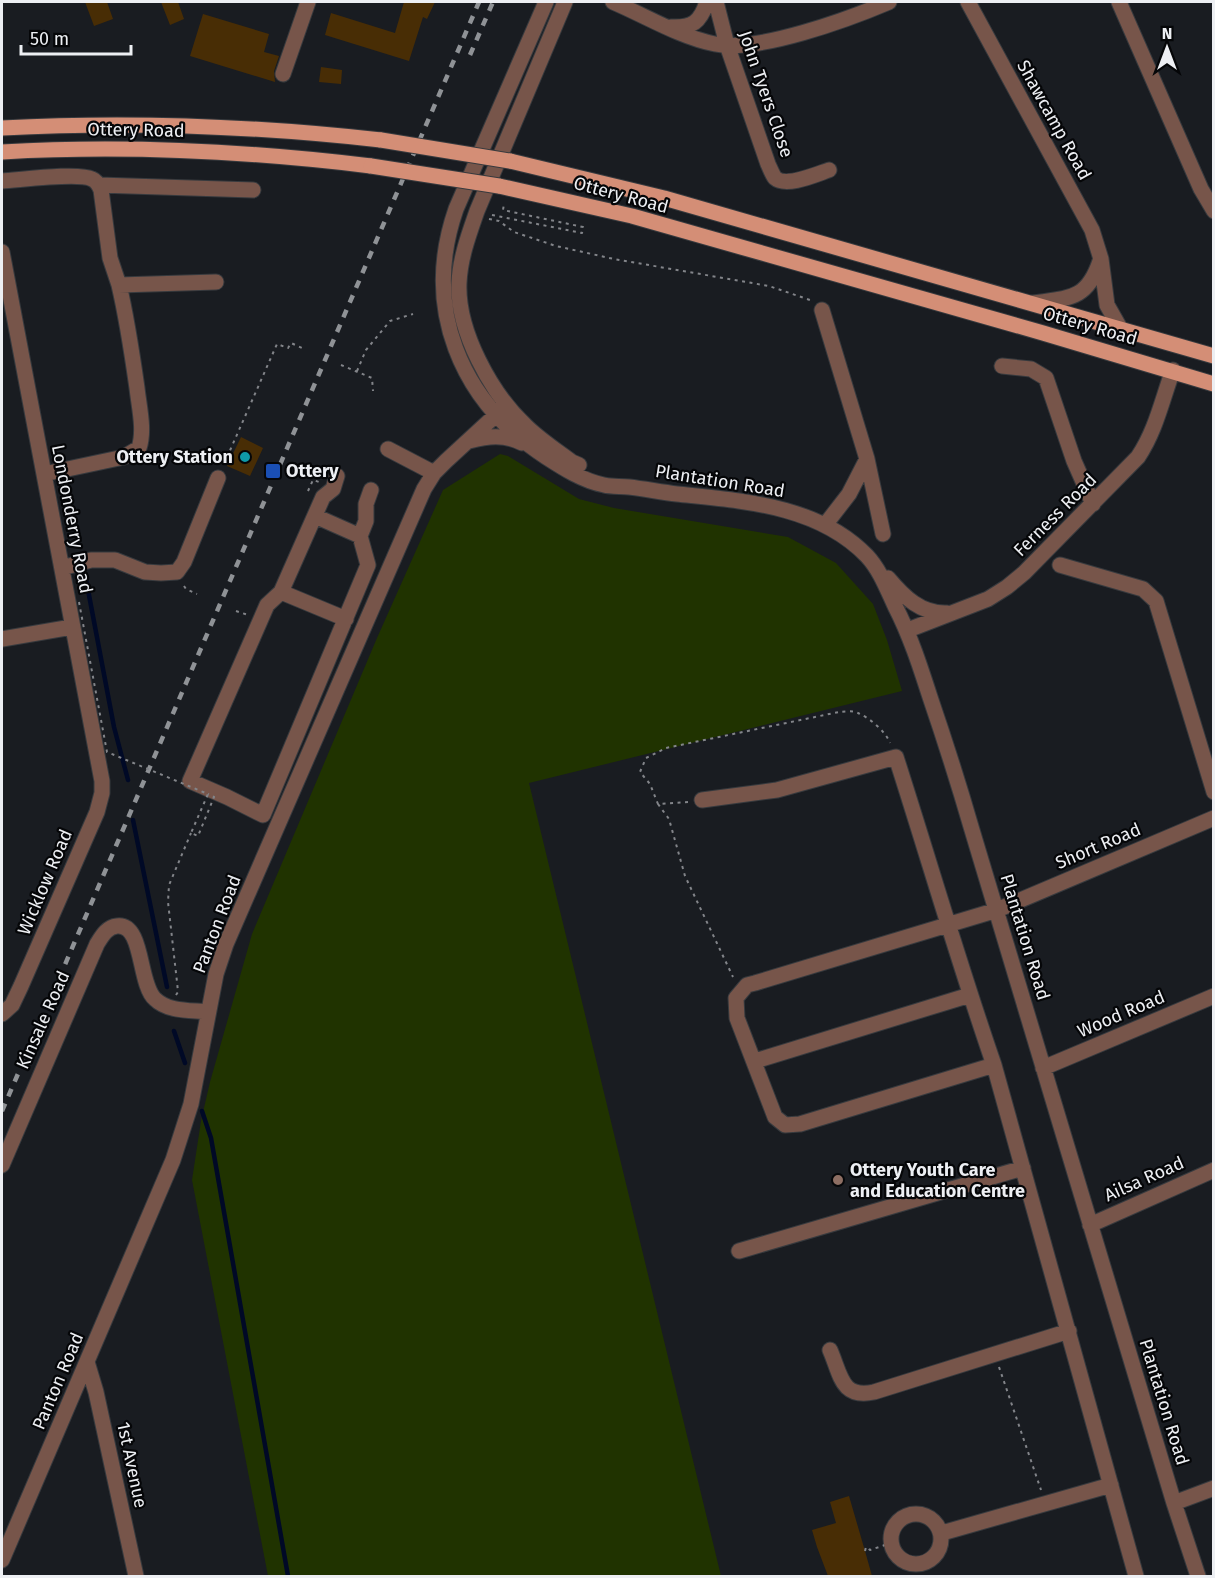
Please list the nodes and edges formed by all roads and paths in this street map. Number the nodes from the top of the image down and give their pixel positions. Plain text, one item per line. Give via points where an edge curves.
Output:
1 (308, 2) edge
2 (546, 2) edge
3 (565, 2) edge
4 (613, 2) edge
5 (707, 2) edge
6 (716, 2) edge
7 (889, 2) edge
8 (968, 2) edge
9 (1119, 2) edge
10 (668, 26) junction
11 (727, 45) junction
12 (283, 74) dead end
13 (2, 128) edge
14 (2, 152) edge
15 (829, 170) dead end
16 (2, 181) edge
17 (99, 185) junction
18 (253, 190) dead end
19 (504, 204) dead end
20 (1214, 211) edge
21 (485, 214) dead end
22 (482, 217) dead end
23 (2, 252) edge
24 (1101, 259) junction
25 (216, 282) dead end
26 (119, 285) junction
27 (1033, 303) junction
28 (822, 310) joint
29 (414, 314) dead end
30 (1120, 328) junction
31 (302, 348) dead end
32 (1214, 356) edge
33 (341, 365) dead end
34 (1002, 366) dead end
35 (1173, 370) junction
36 (357, 371) junction
37 (1214, 384) edge
38 (373, 391) dead end
39 (503, 411) junction
40 (468, 442) junction
41 (533, 448) junction
42 (388, 449) dead end
43 (867, 459) junction
44 (434, 473) junction
45 (44, 474) junction
46 (337, 476) dead end
47 (218, 477) joint
48 (631, 487) junction
49 (371, 490) dead end
50 (1093, 504) junction
51 (315, 516) junction
52 (825, 525) junction
53 (883, 534) dead end
54 (360, 536) junction
55 (1060, 564) dead end
56 (62, 568) junction
57 (877, 569) junction
58 (186, 589) dead end
59 (281, 592) junction
60 (196, 594) dead end
61 (79, 602) dead end
62 (236, 611) dead end
63 (956, 612) junction
64 (246, 614) dead end
65 (346, 619) junction
66 (72, 627) junction
67 (908, 630) junction
68 (2, 639) edge
69 (896, 757) junction
70 (1214, 792) edge
71 (102, 793) joint
72 (208, 794) junction
73 (702, 800) joint
74 (658, 804) junction
75 (1214, 818) edge
76 (191, 834) junction
77 (997, 910) junction
78 (950, 925) junction
79 (740, 992) junction
80 (970, 995) junction
81 (1214, 996) edge
82 (168, 1008) junction
83 (208, 1012) junction
84 (2, 1014) edge
85 (755, 1061) junction
86 (994, 1065) junction
87 (1043, 1068) junction
88 (2, 1165) edge
89 (1023, 1168) junction
90 (1214, 1170) edge
91 (1090, 1225) junction
92 (739, 1251) dead end
93 (1069, 1331) junction
94 (830, 1350) dead end
95 (995, 1354) junction
96 (87, 1362) junction
97 (1111, 1485) junction
98 (1214, 1488) edge
99 (1174, 1503) junction
100 (1046, 1504) junction
101 (942, 1533) junction
102 (891, 1544) junction
103 (870, 1550) dead end
104 (2, 1560) edge
105 (136, 1576) edge
106 (1136, 1576) edge
107 (1198, 1576) edge

1 - 12 street
2 - 39 street, Plantation Road via 456,209 443,260 443,297 457,353 473,385
3 - 39 street, Plantation Road via 477,212 459,283 468,333
4 - 10 street
5 - 10 street via 693,23
6 - 11 street, John Tyers Close
7 - 11 street via 860,15 767,42
8 - 24 street, Shawcamp Road via 1092,230
9 - 20 street
10 - 11 street via 700,40
11 - 15 street, John Tyers Close via 775,177 793,181
13 - 27 main road, Ottery Road, bridge via 106,124 291,130 510,161 664,198
14 - 35 main road, Ottery Road, bridge via 198,150 371,166 499,186 632,216
16 - 17 street via 85,177
17 - 18 street
17 - 26 street via 110,258
19 - 21 path via 503,210 583,227 582,233
22 - 28 path via 556,246 770,286 811,300
23 - 45 street, Londonderry Road
24 - 27 street via 1087,288 1074,296
24 - 30 street, Shawcamp Road via 1107,305
25 - 26 street
26 - 45 street via 139,403 139,448 124,457
27 - 30 main road, Ottery Road
28 - 43 street
29 - 36 path via 390,321 366,350
30 - 32 main road, Ottery Road
31 - 47 path via 291,343 288,348 277,344
33 - 36 path
34 - 50 street via 1032,369 1046,378
35 - 37 main road, Ottery Road
35 - 50 street, Ferness Road via 1147,443 1128,469
36 - 38 path via 372,378
39 - 40 street, Panton Road
39 - 41 street, Plantation Road via 507,426
39 - 48 street, Plantation Road via 572,462
40 - 41 street via 497,436
40 - 44 street, Panton Road
41 - 48 street, Plantation Road via 587,479
42 - 44 street
43 - 52 street via 849,494
43 - 53 street
44 - 83 street, Panton Road via 226,944
45 - 56 street, Londonderry Road
46 - 51 street
47 - 56 street via 177,572 145,572 115,560 91,560
48 - 52 street, Plantation Road via 776,508
49 - 54 street
50 - 63 street, Ferness Road via 1007,587
51 - 54 street
51 - 59 street
52 - 57 street, Plantation Road via 853,544
54 - 65 street via 368,565
55 - 70 street via 1152,595
56 - 66 street, Londonderry Road
57 - 63 street via 914,604 938,613
57 - 67 street, Plantation Road
58 - 60 path
59 - 65 street
59 - 65 street via 267,605 190,781 263,815
61 - 72 path, bridge via 107,752
62 - 64 path
63 - 67 street, Ferness Road
66 - 68 street
66 - 71 street, Londonderry Road
67 - 77 street, Plantation Road
69 - 73 street via 777,790
69 - 74 path via 888,738 869,720 857,712 839,712 666,748 646,758 640,772
69 - 78 street
71 - 84 street, Wicklow Road via 21,986 12,1005
72 - 76 path, bridge
72 - 76 path, bridge via 214,797 198,836
73 - 74 path
74 - 79 path via 669,819 685,876
75 - 77 street, Short Road
76 - 82 path via 169,885 178,992
77 - 78 street, Short Road
77 - 87 street, Plantation Road
78 - 79 street, Short Road via 747,985
78 - 80 street
79 - 85 street via 736,998 738,1018
80 - 85 street
80 - 86 street
81 - 87 street, Wood Road
82 - 83 street
82 - 88 street, Kinsale Road via 148,990 134,934 127,927 111,927 97,944
83 - 96 street, Panton Road via 184,1131
85 - 86 street via 775,1117 793,1126
86 - 89 street
87 - 91 street, Plantation Road
89 - 92 street
89 - 93 street
90 - 91 street, Ailsa Road
91 - 99 street, Plantation Road
93 - 95 street
93 - 97 street
94 - 95 street via 846,1386 861,1394
95 - 100 path
96 - 104 street, Panton Road
96 - 105 street, 1st Avenue
97 - 100 street
97 - 106 street
98 - 99 street
99 - 107 street, Plantation Road
100 - 101 street
101 - 102 street via 927,1516 914,1514 898,1522
101 - 102 street via 936,1556 927,1562 906,1562 897,1556
102 - 103 path

